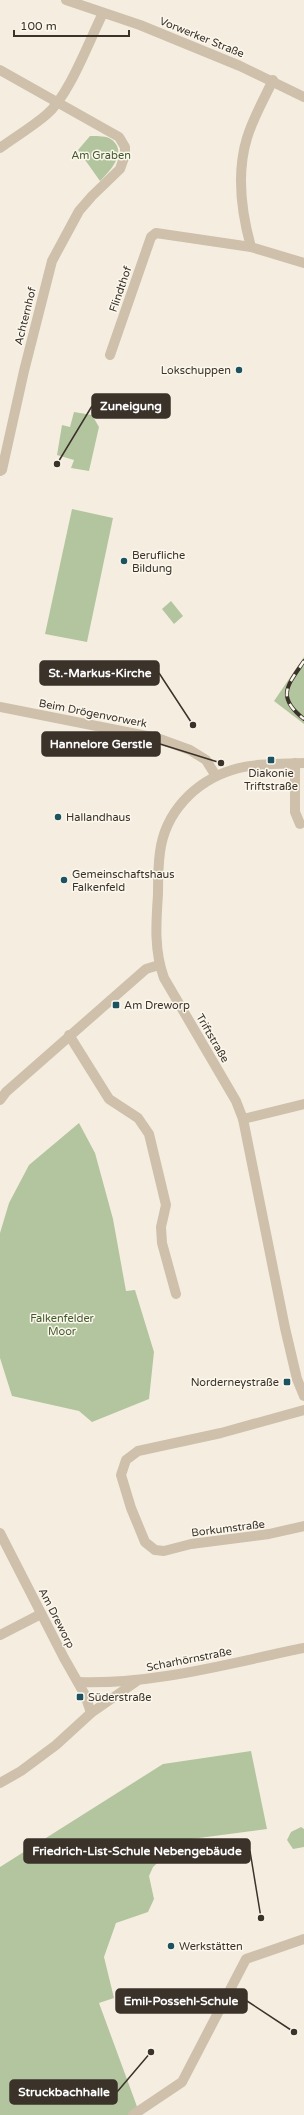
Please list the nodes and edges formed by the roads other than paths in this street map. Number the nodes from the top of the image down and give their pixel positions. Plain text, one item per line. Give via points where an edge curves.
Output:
1 (66, 0) edge
2 (103, 13) junction
3 (0, 70) edge
4 (273, 80) junction
5 (304, 96) edge
6 (57, 102) junction
7 (0, 148) edge
8 (251, 247) junction
9 (304, 263) edge
10 (110, 355) dead end
11 (0, 472) edge
12 (0, 707) edge
13 (299, 763) edge
14 (216, 776) junction
15 (300, 824) dead end
16 (159, 965) junction
17 (69, 1035) junction
18 (0, 1100) edge
19 (304, 1104) edge
20 (243, 1119) junction
21 (176, 1294) dead end
22 (304, 1396) edge
23 (304, 1410) edge
24 (304, 1526) edge
25 (0, 1534) edge
26 (41, 1614) junction
27 (0, 1635) edge
28 (304, 1648) edge
29 (138, 1680) junction
30 (78, 1682) junction
31 (91, 1713) junction
32 (0, 1784) edge
33 (304, 1939) edge
34 (133, 2115) edge

1 - 2 street, Vorwerker Straße
2 - 4 street, Vorwerker Straße
2 - 6 street
3 - 6 street
4 - 5 street, Vorwerker Straße
4 - 8 street via 247,137 241,164 244,222
6 - 7 street via 47,115
6 - 11 street, Achternhof via 119,137 125,147 125,155 120,169 79,211 52,261
8 - 9 street
8 - 10 street, Flindthof via 156,233 151,237
12 - 14 street, Beim Drögenvorwerk via 157,738 190,750 206,760
13 - 14 street, Triftstraße via 252,766
13 - 15 street via 296,812
14 - 16 street, Triftstraße via 187,796 175,811 166,830 160,851 156,944
16 - 17 street via 146,968
16 - 20 street, Triftstraße via 164,978 236,1101
17 - 18 street
17 - 21 street via 109,1100 138,1118 149,1134 166,1205 161,1227 162,1243
19 - 20 street
20 - 22 street, Triftstraße via 285,1328 297,1379
23 - 24 street, Borkumstraße via 221,1433 138,1451 130,1457 121,1475 145,1542 154,1550 164,1551 191,1544 269,1534
25 - 26 street, Am Dreworp
26 - 27 street
26 - 30 street, Am Dreworp
28 - 29 street, Scharhörnstraße
29 - 30 street, Scharhörnstraße
29 - 31 street
30 - 31 street, Am Dreworp via 86,1695
31 - 32 street via 56,1745
33 - 34 street via 246,1959 182,2082

